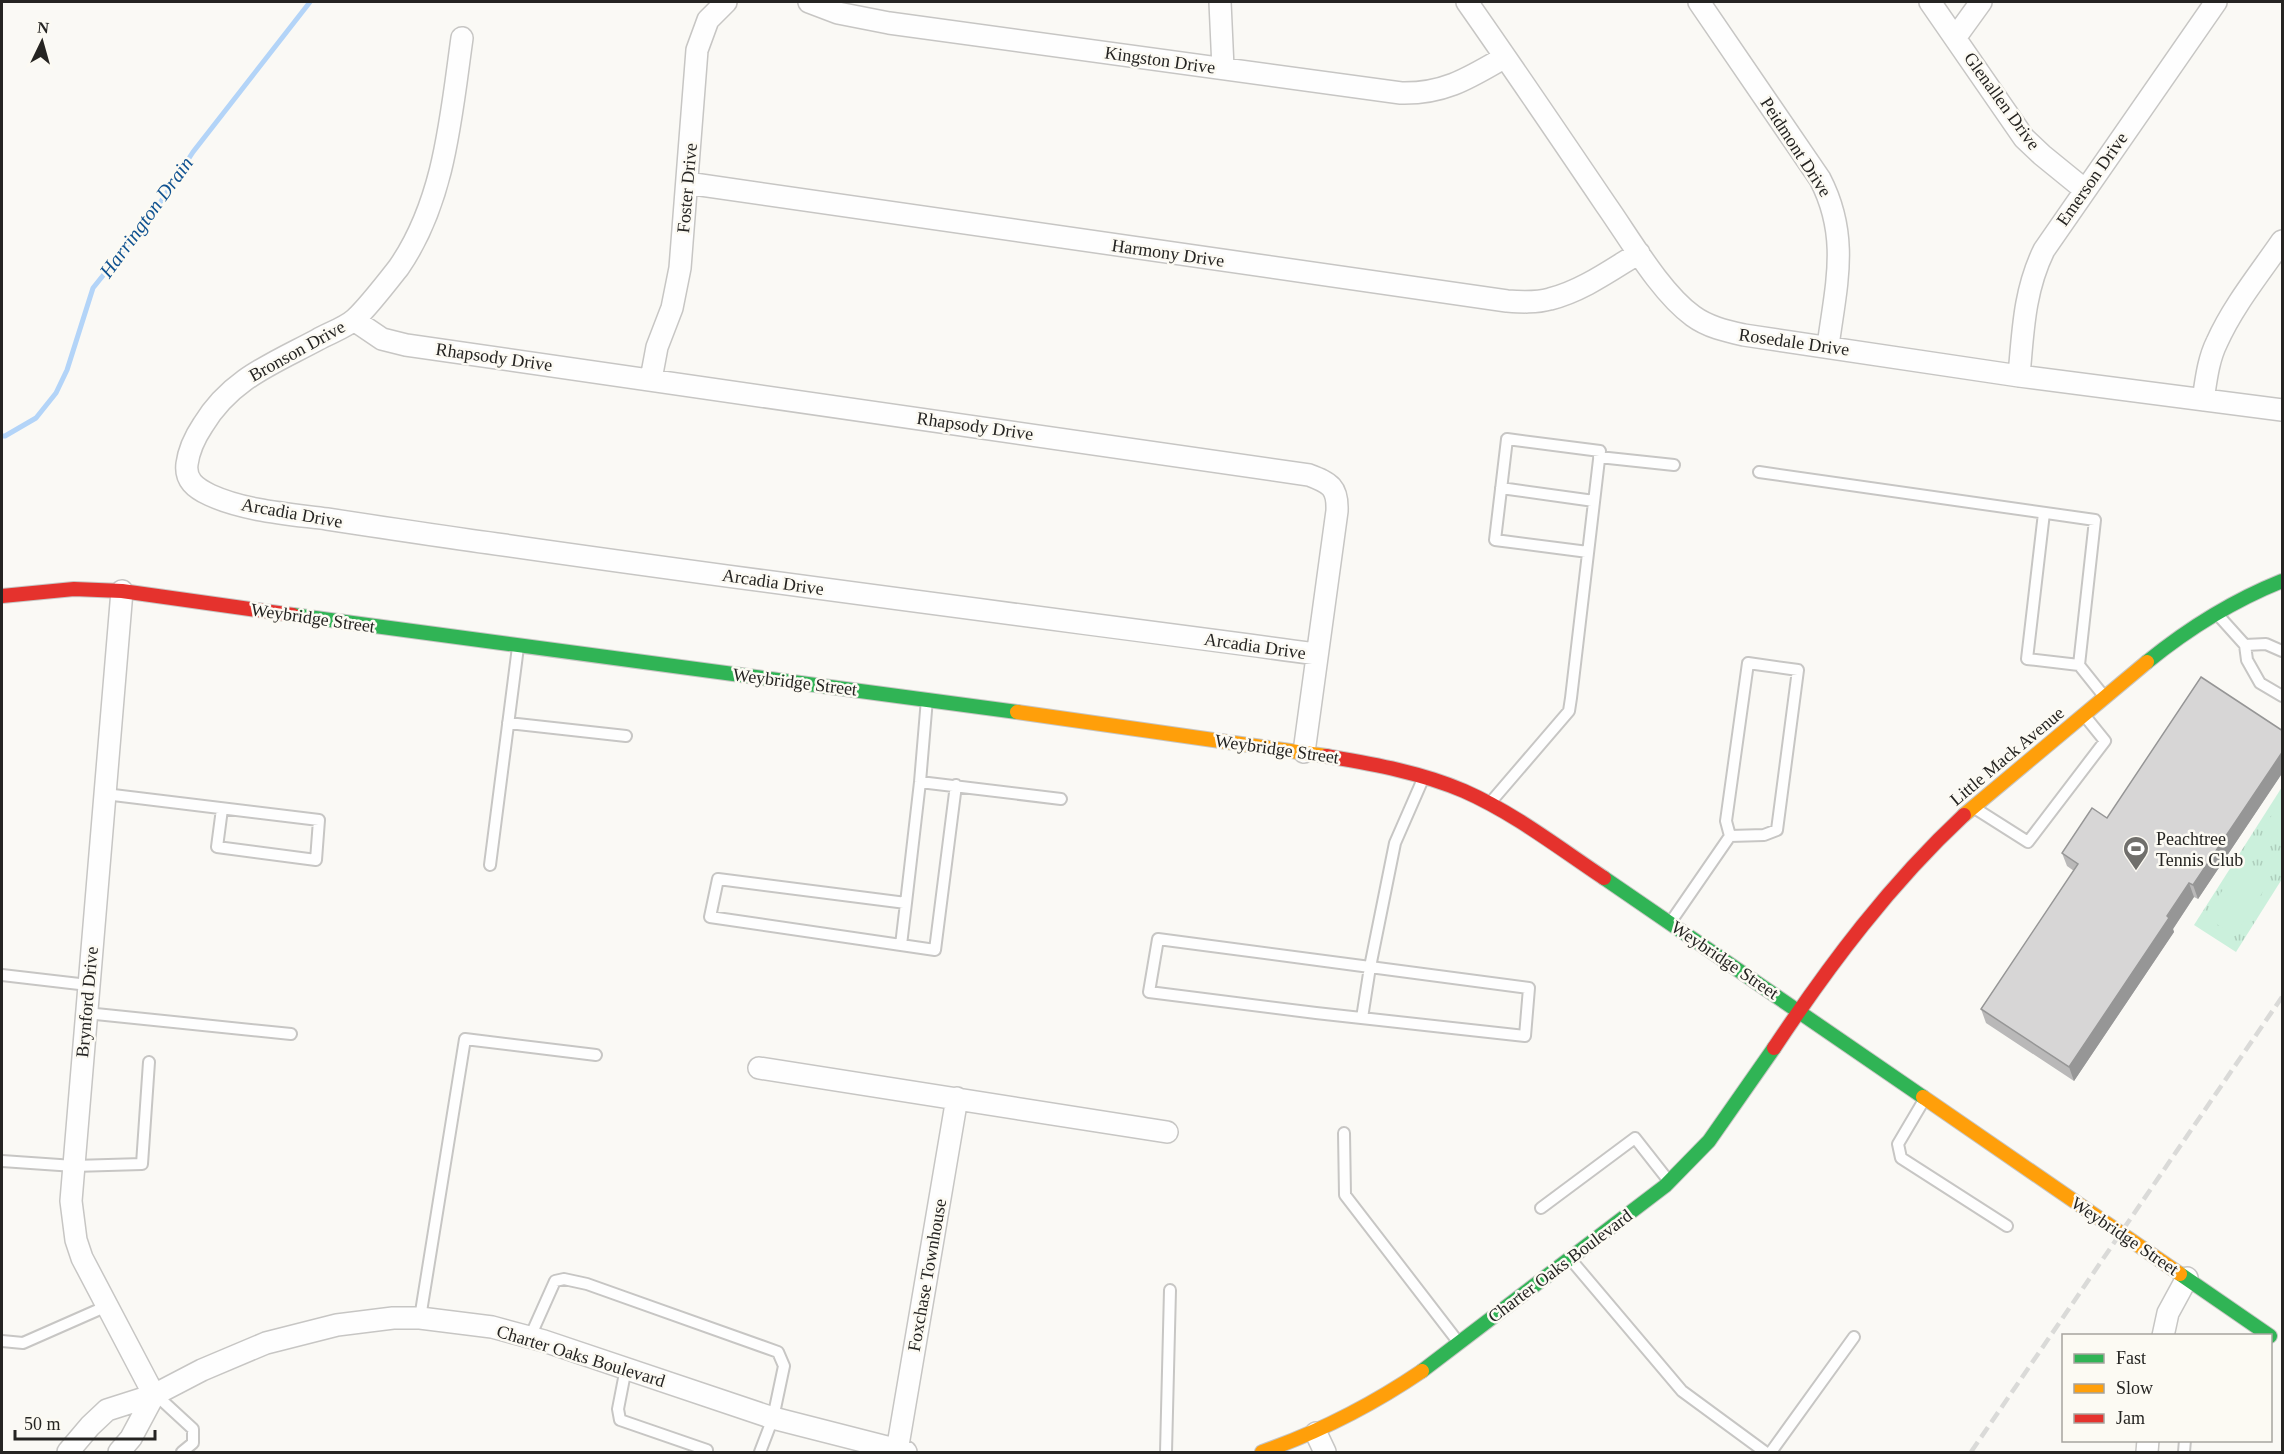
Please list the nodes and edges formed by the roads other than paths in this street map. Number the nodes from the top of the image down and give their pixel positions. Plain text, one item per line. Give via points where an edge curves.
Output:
1 (726, 2) edge
2 (809, 2) edge
3 (1220, 2) edge
4 (1467, 2) edge
5 (1699, 2) edge
6 (1930, 2) edge
7 (1981, 2) edge
8 (2216, 2) edge
9 (462, 38) dead end
10 (1955, 38) junction
11 (1505, 57) junction
12 (1223, 69) junction
13 (687, 183) junction
14 (2085, 190) junction
15 (2283, 241) edge
16 (1639, 253) junction
17 (354, 320) junction
18 (1828, 346) junction
19 (2019, 376) junction
20 (651, 379) junction
21 (2203, 400) junction
22 (2283, 410) edge
23 (1599, 457) junction
24 (1674, 465) dead end
25 (1759, 471) dead end
26 (1501, 488) junction
27 (1594, 501) junction
28 (230, 502) joint
29 (2044, 513) junction
30 (1588, 552) junction
31 (2283, 581) edge
32 (122, 591) junction
33 (2, 596) edge
34 (2216, 613) junction
35 (2245, 645) junction
36 (518, 647) junction
37 (2283, 651) edge
38 (1317, 654) junction
39 (2079, 665) junction
40 (2283, 696) edge
41 (2105, 698) junction
42 (927, 699) junction
43 (2084, 715) junction
44 (508, 723) junction
45 (626, 736) dead end
46 (1304, 752) junction
47 (1424, 776) junction
48 (920, 782) junction
49 (956, 785) junction
50 (105, 794) junction
51 (1061, 799) dead end
52 (1490, 804) junction
53 (1973, 808) junction
54 (222, 809) junction
55 (1730, 836) junction
56 (490, 866) dead end
57 (906, 903) junction
58 (1669, 923) junction
59 (902, 945) junction
60 (1370, 967) junction
61 (2, 975) edge
62 (88, 985) junction
63 (1799, 1011) junction
64 (86, 1013) junction
65 (1362, 1018) junction
66 (291, 1034) dead end
67 (596, 1055) dead end
68 (149, 1062) dead end
69 (759, 1068) dead end
70 (957, 1098) junction
71 (1925, 1098) junction
72 (1167, 1132) dead end
73 (1344, 1132) dead end
74 (2, 1161) edge
75 (74, 1166) junction
76 (1669, 1181) junction
77 (1541, 1208) dead end
78 (2007, 1226) dead end
79 (1570, 1258) junction
80 (2187, 1278) junction
81 (1170, 1290) dead end
82 (107, 1306) junction
83 (420, 1318) junction
84 (2163, 1334) edge
85 (2267, 1334) edge
86 (530, 1337) junction
87 (1854, 1337) dead end
88 (2, 1341) edge
89 (1459, 1343) junction
90 (626, 1368) junction
91 (154, 1395) junction
92 (773, 1418) junction
93 (1321, 1443) edge
94 (707, 1449) dead end
95 (68, 1452) edge
96 (119, 1452) edge
97 (182, 1452) edge
98 (760, 1452) edge
99 (902, 1452) edge
100 (1166, 1452) edge
101 (1262, 1452) edge
102 (1765, 1452) edge
103 (1771, 1452) edge

1 - 13 street, Foster Drive via 708,20 698,50
2 - 12 street, Kingston Drive via 838,13 889,23
3 - 12 street
4 - 11 street, Rosedale Drive
5 - 18 street, Peidmont Drive via 1831,200 1840,256
6 - 10 street, Glenallen Drive
7 - 10 street
8 - 14 street, Emerson Drive
9 - 17 street, Bronson Drive via 449,131 424,220 397,268
10 - 14 street, Glenallen Drive via 2024,138
11 - 12 street, Kingston Drive via 1464,81 1418,93
11 - 16 street, Rosedale Drive
13 - 16 street, Harmony Drive via 1507,301 1530,302 1564,295
13 - 20 street, Foster Drive via 680,268
14 - 19 street, Emerson Drive via 2035,267 2026,300
15 - 21 street via 2217,341
16 - 18 street, Rosedale Drive via 1679,304 1708,325 1744,335
17 - 20 street, Rhapsody Drive via 382,339 406,345
17 - 28 street, Bronson Drive via 231,388 213,407 194,440 186,471 196,487
18 - 19 street, Rosedale Drive
19 - 21 street, Rosedale Drive
20 - 38 street, Rhapsody Drive via 1298,473 1326,481 1336,493 1337,511
21 - 22 street, Rosedale Drive
23 - 24 lane
23 - 26 lane via 1600,451 1507,439
23 - 27 lane
25 - 29 lane
26 - 27 lane
26 - 30 lane via 1495,540
27 - 30 lane
28 - 38 street, Arcadia Drive via 314,518 617,561
29 - 39 lane via 2095,520
29 - 39 lane via 2028,659
30 - 52 lane via 1569,711
31 - 34 street, Little Mack Avenue
32 - 33 street, Weybridge Street via 74,589
32 - 36 street, Weybridge Street
32 - 50 street, Brynford Drive
34 - 35 lane
34 - 41 street, Little Mack Avenue via 2181,636
35 - 37 lane via 2266,644
35 - 40 lane via 2247,660 2260,683
36 - 42 street, Weybridge Street
36 - 44 lane
38 - 46 street, Rhapsody Drive
39 - 41 lane
41 - 43 street, Little Mack Avenue
42 - 46 street, Weybridge Street
42 - 48 lane
43 - 53 street, Little Mack Avenue
43 - 53 lane via 2105,741 2028,842
44 - 45 lane
44 - 56 lane
46 - 47 street, Weybridge Street
47 - 52 street, Weybridge Street
47 - 60 lane via 1395,843
48 - 49 lane
48 - 57 lane
49 - 51 lane
49 - 59 lane via 935,950
50 - 54 lane
50 - 62 street, Brynford Drive
52 - 58 street, Weybridge Street
53 - 63 street, Little Mack Avenue via 1902,877
54 - 54 lane via 318,820 316,860 217,847
55 - 55 lane via 1726,821 1748,663 1798,670 1777,830 1764,835
55 - 58 lane
57 - 59 lane
57 - 59 lane via 718,879 710,917
58 - 63 street, Weybridge Street
60 - 65 lane
60 - 65 lane via 1529,988 1525,1036
60 - 65 lane via 1158,939 1149,992
61 - 62 lane
62 - 64 street, Brynford Drive
63 - 71 street, Weybridge Street
63 - 76 street, Charter Oaks Boulevard via 1725,1121 1692,1161
64 - 66 lane
64 - 75 street, Brynford Drive
67 - 83 lane via 465,1039
68 - 75 lane via 142,1164
69 - 70 street
70 - 72 street
70 - 99 street, Foxchase Townhouse
71 - 78 lane via 1898,1144 1901,1158
71 - 80 street, Weybridge Street
73 - 89 lane via 1345,1195
74 - 75 lane
75 - 82 street, Brynford Drive via 71,1201 76,1240
76 - 77 lane via 1635,1138
76 - 79 street, Charter Oaks Boulevard
79 - 89 street, Charter Oaks Boulevard
79 - 102 lane via 1682,1391
80 - 84 street via 2168,1313
80 - 85 street, Weybridge Street
81 - 100 lane
82 - 88 lane via 23,1343
82 - 91 street, Brynford Drive
83 - 86 street, Charter Oaks Boulevard via 492,1327
83 - 91 street, Charter Oaks Boulevard via 370,1320 298,1333 202,1370
86 - 90 street, Charter Oaks Boulevard
86 - 92 lane via 555,1281 587,1284 778,1352 784,1366
87 - 103 lane
89 - 93 street, Charter Oaks Boulevard via 1355,1414
90 - 92 street, Charter Oaks Boulevard
90 - 94 lane via 618,1409 620,1420
91 - 95 street, Charter Oaks Boulevard via 108,1410
91 - 96 street
91 - 97 lane via 193,1429 193,1443
92 - 98 lane
92 - 99 street, Charter Oaks Boulevard
93 - 101 street, Charter Oaks Boulevard

